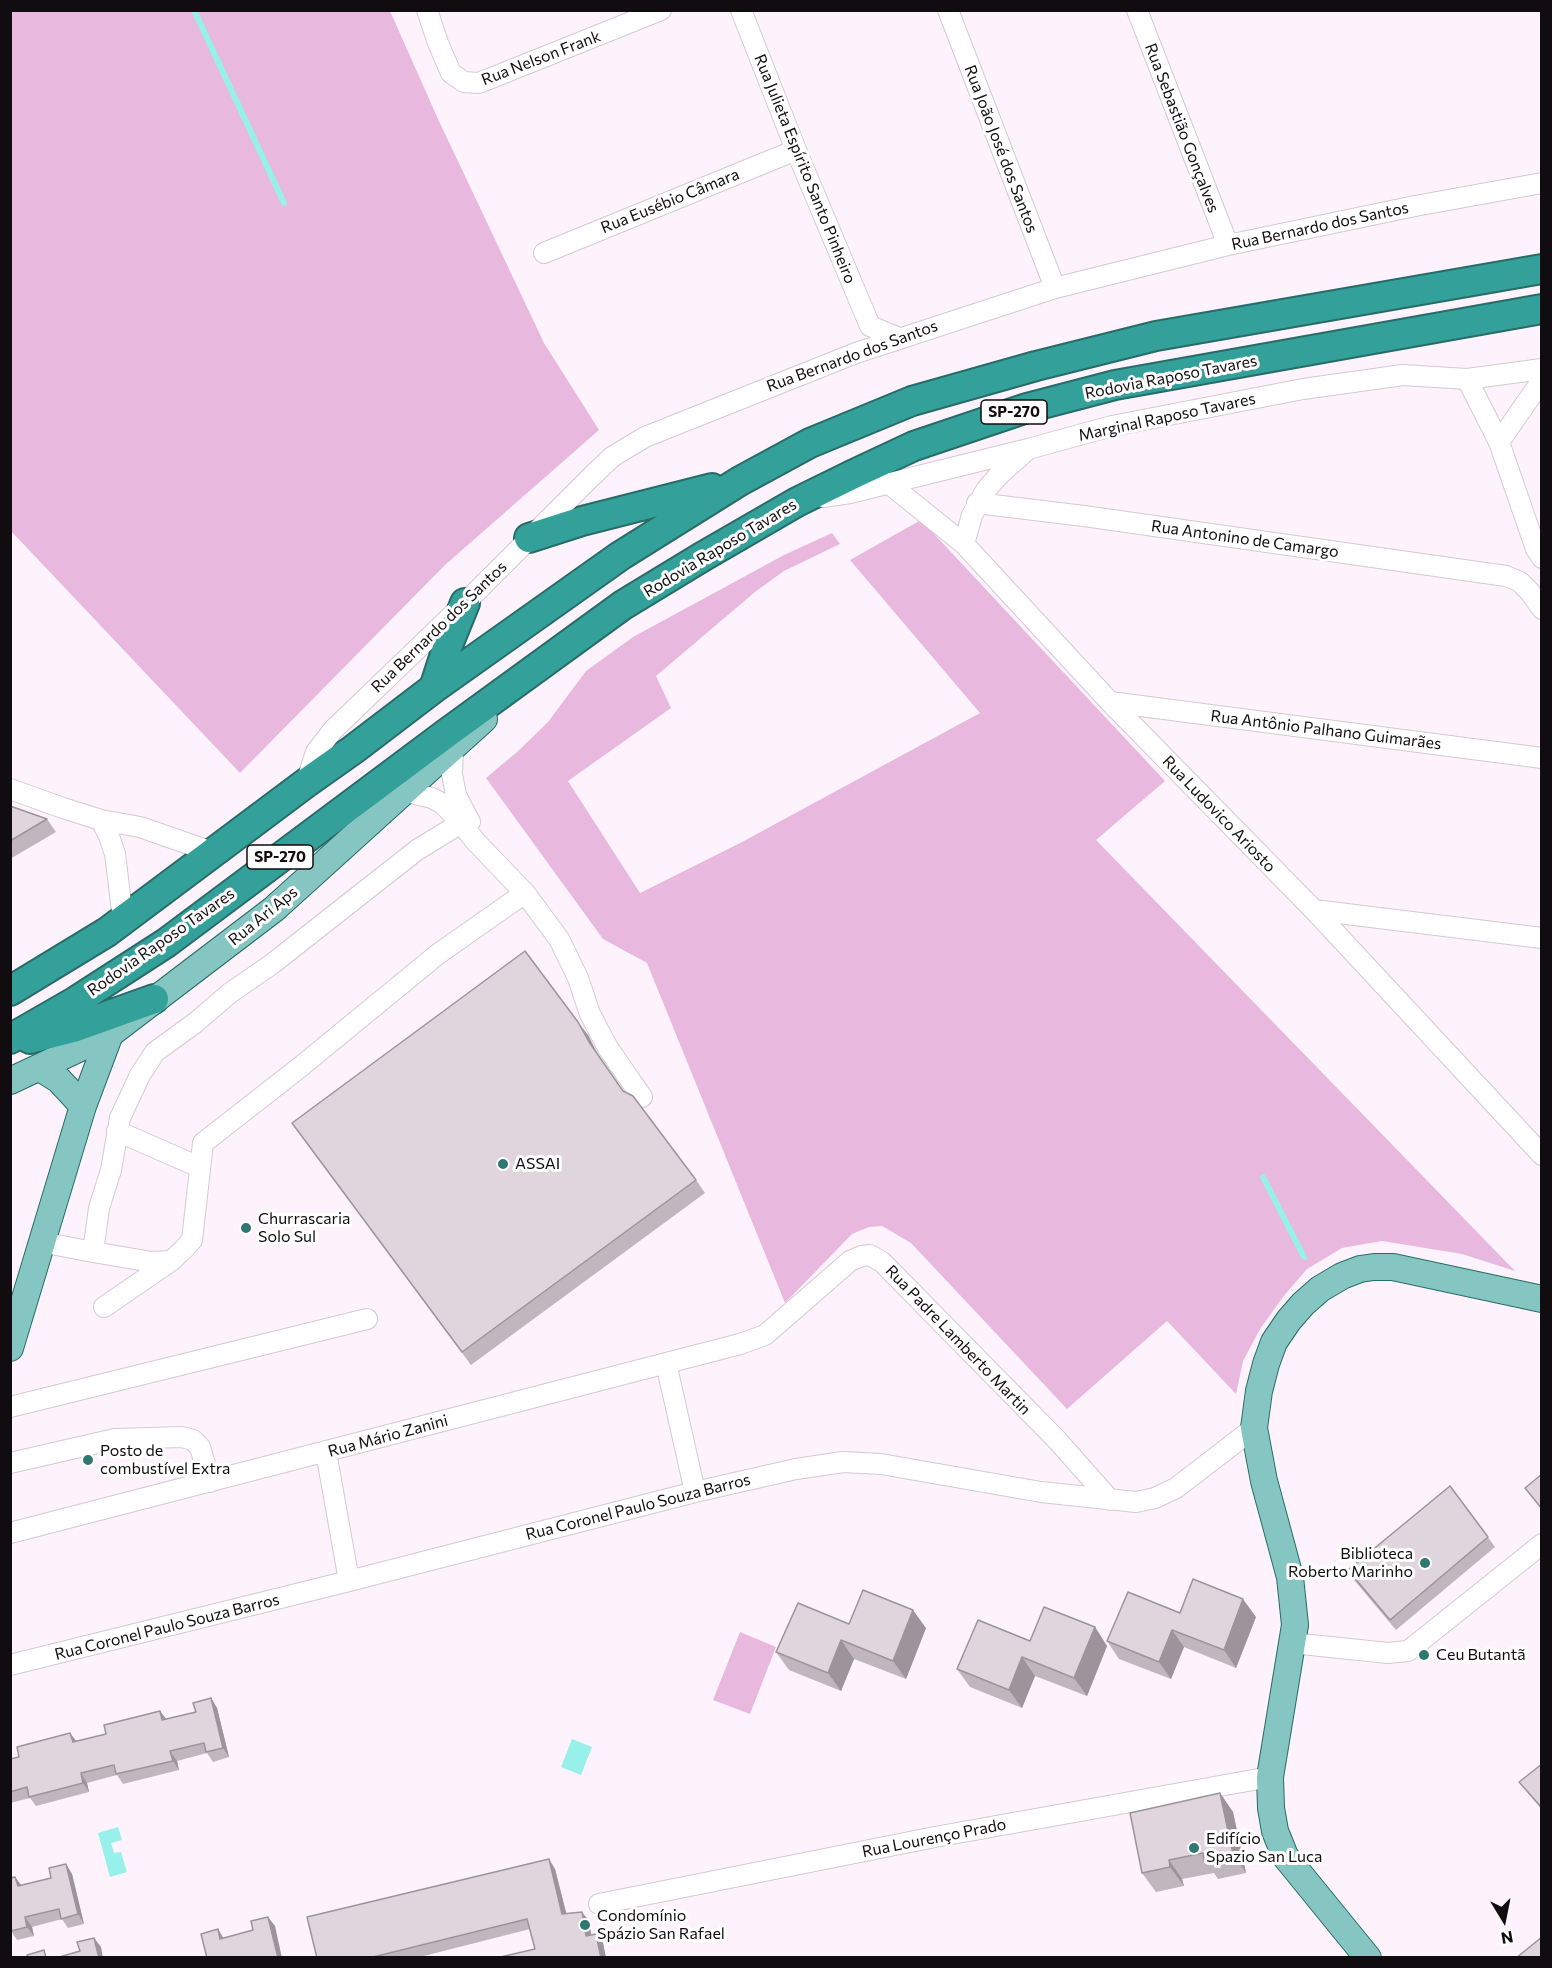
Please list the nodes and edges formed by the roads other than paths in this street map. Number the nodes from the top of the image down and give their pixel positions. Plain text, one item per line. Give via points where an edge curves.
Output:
1 (427, 10) edge
2 (661, 10) edge
3 (741, 10) edge
4 (948, 10) edge
5 (1137, 10) edge
6 (796, 150) junction
7 (1542, 183) edge
8 (1228, 245) junction
9 (544, 253) dead end
10 (1542, 269) edge
11 (1055, 288) junction
12 (1542, 309) edge
13 (870, 326) junction
14 (899, 338) junction
15 (856, 352) junction
16 (1542, 369) edge
17 (1467, 379) junction
18 (1538, 395) edge
19 (1499, 442) junction
20 (1028, 449) junction
21 (740, 481) junction
22 (888, 483) junction
23 (797, 502) junction
24 (977, 503) junction
25 (529, 538) junction
26 (964, 544) junction
27 (1542, 558) edge
28 (465, 603) junction
29 (1542, 609) edge
30 (542, 665) junction
31 (434, 688) junction
32 (1110, 702) junction
33 (453, 748) junction
34 (1542, 758) edge
35 (306, 783) junction
36 (10, 789) edge
37 (404, 791) junction
38 (101, 820) junction
39 (464, 821) junction
40 (212, 852) junction
41 (525, 893) junction
42 (1314, 910) junction
43 (123, 919) junction
44 (1542, 938) edge
45 (10, 990) edge
46 (154, 999) junction
47 (110, 1034) junction
48 (10, 1039) edge
49 (10, 1045) edge
50 (40, 1068) junction
51 (10, 1081) edge
52 (642, 1097) dead end
53 (83, 1106) junction
54 (117, 1131) junction
55 (1542, 1155) edge
56 (199, 1167) junction
57 (41, 1242) junction
58 (93, 1252) junction
59 (171, 1261) junction
60 (1542, 1299) edge
61 (104, 1307) dead end
62 (367, 1319) dead end
63 (765, 1335) joint
64 (10, 1348) edge
65 (666, 1363) junction
66 (10, 1407) edge
67 (1254, 1428) junction
68 (326, 1452) junction
69 (10, 1463) edge
70 (210, 1482) junction
71 (695, 1492) junction
72 (1110, 1500) junction
73 (10, 1533) edge
74 (1542, 1544) edge
75 (349, 1581) junction
76 (1292, 1642) junction
77 (10, 1665) edge
78 (1270, 1777) junction
79 (599, 1904) dead end
80 (1368, 1958) edge

1 - 2 street, Rua Nelson Frank via 451,73 464,82 479,83
3 - 6 street, Rua Julieta Espírito Santo Pinheiro
4 - 11 street, Rua João José dos Santos
5 - 8 street, Rua Sebastião Gonçalves
6 - 9 street, Rua Eusébio Câmara
6 - 13 street, Rua Julieta Espírito Santo Pinheiro
7 - 8 street, Rua Bernardo dos Santos
8 - 11 street, Rua Bernardo dos Santos
10 - 21 highway, SP-270 via 1156,336 1036,366 912,401 810,443
11 - 14 street, Rua Bernardo dos Santos
12 - 23 highway, Rodovia Raposo Tavares / SP-270 via 1115,385 1038,405 914,446
13 - 14 street
13 - 15 street
14 - 15 street, Rua Bernardo dos Santos
15 - 25 street, Rua Bernardo dos Santos via 645,436 612,458
16 - 17 street, Marginal Raposo Tavares
17 - 19 street
17 - 20 street, Marginal Raposo Tavares via 1403,375 1303,389 1112,426
18 - 19 street
19 - 27 street
20 - 22 street, Marginal Raposo Tavares
20 - 24 street via 999,475
21 - 25 highway
21 - 31 highway, SP-270 via 620,556
22 - 23 street, Marginal Raposo Tavares
22 - 26 street, Rua Ludovico Ariosto
23 - 30 highway, Rodovia Raposo Tavares / SP-270 via 623,605
24 - 26 street
24 - 29 street, Rua Antonino de Camargo via 1506,576 1520,582
25 - 28 street, Rua Bernardo dos Santos
26 - 32 street, Rua Ludovico Ariosto
28 - 31 highway
28 - 35 street, Rua Bernardo dos Santos via 333,730 316,752
30 - 33 main road, Rua Ari Aps
30 - 48 highway, Rodovia Raposo Tavares / SP-270 via 165,942
31 - 35 highway, SP-270
32 - 34 street, Rua Antônio Palhano Guimarães
32 - 42 street, Rua Ludovico Ariosto
33 - 37 main road, Rua Ari Aps
33 - 39 street via 452,774
35 - 40 highway, SP-270
36 - 38 street
37 - 39 street via 440,801
37 - 46 main road, Rua Ari Aps via 274,909
38 - 40 street via 140,827
38 - 43 street via 115,855
39 - 41 street
39 - 54 street via 398,864 155,1052 140,1075
40 - 43 highway, SP-270
41 - 52 street via 559,939 608,1048
41 - 56 street via 438,954 261,1100 214,1133 203,1143
42 - 44 street
42 - 55 street, Rua Ludovico Ariosto
43 - 45 highway, SP-270 via 108,932
46 - 47 main road, Rua Ari Aps
46 - 49 highway
47 - 50 main road, Rua Ari Aps
47 - 53 main road
50 - 51 main road, Rua Ari Aps
50 - 53 main road via 59,1080
53 - 57 main road
54 - 56 street
54 - 58 street
56 - 59 street via 192,1240
57 - 58 street
57 - 64 main road
58 - 59 street via 152,1262
59 - 61 street
60 - 67 main road via 1393,1267 1374,1267 1342,1276 1303,1304 1274,1342 1259,1391
62 - 66 street
63 - 65 street, Rua Mário Zanini
63 - 72 street, Rua Padre Lamberto Martin via 850,1261 870,1255 882,1262 1058,1441
65 - 68 street, Rua Mário Zanini
65 - 71 street
67 - 72 street, Rua Coronel Paulo Souza Barros via 1176,1488 1136,1502
67 - 76 main road via 1290,1577
68 - 70 street, Rua Mário Zanini
68 - 75 street
69 - 70 street via 115,1439 182,1437 200,1447
70 - 73 street, Rua Mário Zanini
71 - 72 street, Rua Coronel Paulo Souza Barros via 843,1462 881,1464
71 - 75 street, Rua Coronel Paulo Souza Barros
74 - 76 street via 1408,1651 1388,1653
75 - 77 street, Rua Coronel Paulo Souza Barros
76 - 78 main road
78 - 79 street, Rua Lourenço Prado
78 - 80 main road via 1275,1831 1285,1856

